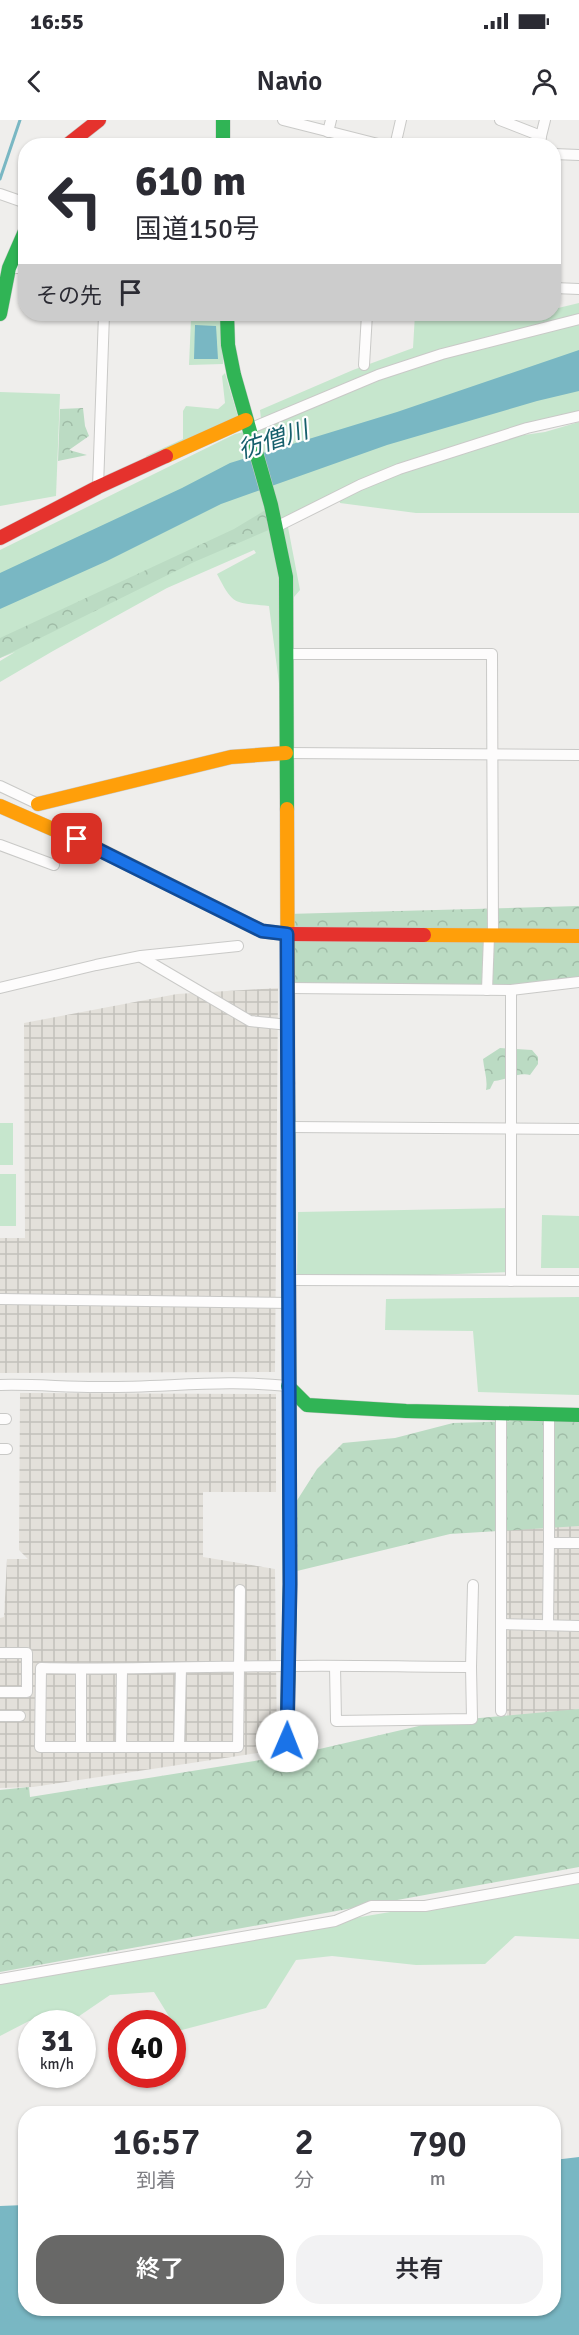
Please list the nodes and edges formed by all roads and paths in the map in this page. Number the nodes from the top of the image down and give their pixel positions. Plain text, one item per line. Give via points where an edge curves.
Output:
1 (99, 120) edge
2 (223, 120) edge
3 (283, 120) edge
4 (331, 120) edge
5 (402, 120) edge
6 (500, 120) edge
7 (545, 120) edge
8 (328, 132) junction
9 (76, 138) edge
10 (223, 138) edge
11 (353, 138) edge
12 (397, 138) edge
13 (535, 138) edge
14 (542, 138) edge
15 (561, 154) edge
16 (579, 155) edge
17 (0, 194) edge
18 (18, 200) edge
19 (18, 247) edge
20 (9, 268) junction
21 (18, 268) edge
22 (561, 288) edge
23 (579, 289) edge
24 (0, 314) edge
25 (579, 319) edge
26 (104, 321) edge
27 (227, 321) edge
28 (367, 321) edge
29 (364, 365) dead end
30 (579, 416) edge
31 (248, 427) junction
32 (98, 487) junction
33 (278, 526) junction
34 (0, 538) edge
35 (286, 654) junction
36 (286, 753) junction
37 (492, 755) junction
38 (579, 755) edge
39 (0, 786) edge
40 (38, 804) joint
41 (0, 806) edge
42 (0, 845) edge
43 (54, 865) dead end
44 (287, 934) junction
45 (491, 936) junction
46 (579, 936) edge
47 (238, 946) dead end
48 (141, 956) junction
49 (579, 982) edge
50 (0, 988) edge
51 (288, 988) junction
52 (487, 990) junction
53 (511, 990) junction
54 (289, 1025) junction
55 (289, 1127) junction
56 (511, 1129) junction
57 (579, 1129) edge
58 (290, 1280) junction
59 (511, 1281) junction
60 (579, 1281) edge
61 (0, 1299) edge
62 (290, 1303) junction
63 (0, 1385) edge
64 (288, 1386) junction
65 (501, 1414) junction
66 (549, 1415) junction
67 (579, 1415) edge
68 (549, 1543) junction
69 (579, 1543) edge
70 (473, 1585) dead end
71 (240, 1590) dead end
72 (549, 1623) junction
73 (501, 1624) junction
74 (579, 1626) edge
75 (0, 1653) edge
76 (287, 1666) junction
77 (335, 1666) junction
78 (240, 1667) junction
79 (471, 1667) junction
80 (181, 1668) junction
81 (81, 1669) junction
82 (122, 1670) junction
83 (0, 1692) edge
84 (501, 1711) dead end
85 (0, 1716) edge
86 (20, 1716) dead end
87 (287, 1741) dead end
88 (81, 1747) junction
89 (121, 1747) junction
90 (179, 1747) junction
91 (579, 1878) edge
92 (0, 1979) edge

1 - 9 main road
2 - 10 main road
3 - 8 street
4 - 8 street
5 - 12 street
6 - 13 street
7 - 14 street
8 - 11 street
15 - 16 street
17 - 18 street
19 - 20 main road
20 - 21 street
20 - 24 main road
22 - 23 street
25 - 31 street via 389,372
26 - 32 street
27 - 31 main road via 228,346
28 - 29 street
30 - 33 street via 527,428 399,469
31 - 32 main road
31 - 33 main road
32 - 34 main road
33 - 35 main road via 286,577
35 - 36 main road
35 - 37 street via 492,654
36 - 37 street
36 - 40 main road via 231,758
36 - 44 main road
37 - 38 street
37 - 45 street
39 - 40 street
41 - 44 main road via 96,848 262,931
42 - 43 street
44 - 45 main road
44 - 51 main road
45 - 46 main road
45 - 52 street
47 - 48 street
48 - 50 street
48 - 54 street via 250,1021
49 - 53 street
51 - 52 street
51 - 54 main road
52 - 53 street
53 - 56 street
54 - 55 main road
55 - 56 street
55 - 58 main road
56 - 57 street
56 - 59 street
58 - 59 street
58 - 62 main road
59 - 60 street
61 - 62 street
62 - 64 main road
63 - 64 street
64 - 65 main road via 307,1405
64 - 76 main road
65 - 66 main road
65 - 73 street
66 - 67 main road
66 - 68 street
68 - 69 street
68 - 72 street
70 - 79 street
71 - 78 street
72 - 73 street
72 - 74 street
73 - 84 street
75 - 83 street via 27,1653 27,1692
76 - 77 street
76 - 78 street
76 - 87 main road
77 - 79 street
77 - 79 street via 336,1721 471,1719
78 - 80 street
78 - 90 street via 238,1747
80 - 82 street
80 - 90 street
81 - 82 street
81 - 88 street
81 - 88 street via 40,1668 40,1747
82 - 89 street
85 - 86 street
88 - 89 street
89 - 90 street
91 - 92 street via 425,1906 370,1906 335,1921

